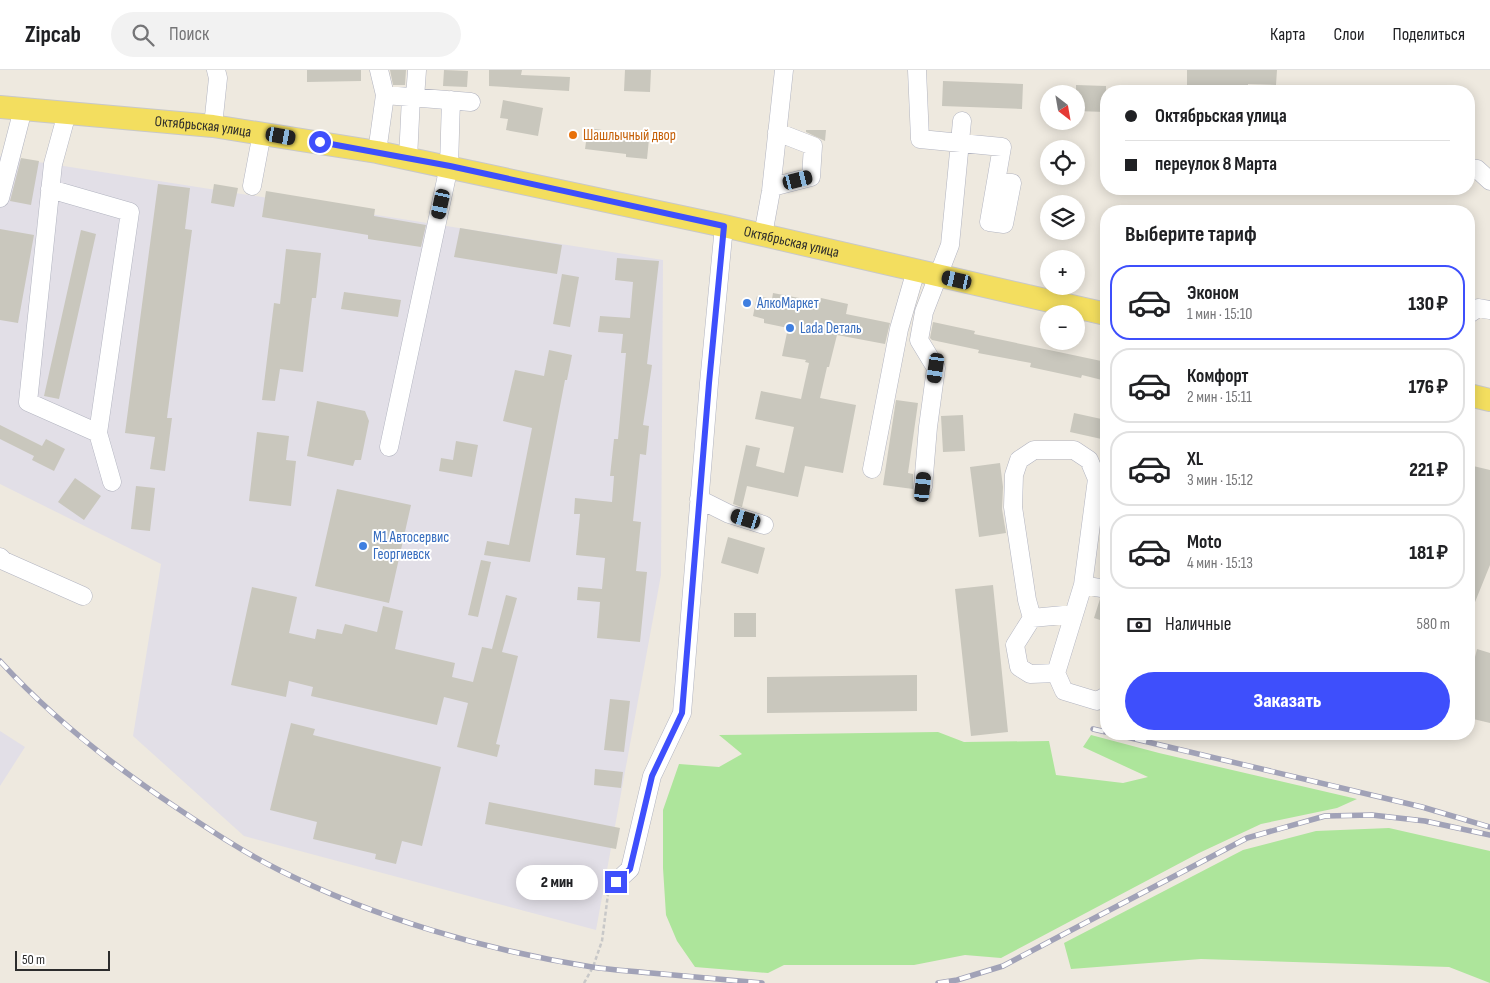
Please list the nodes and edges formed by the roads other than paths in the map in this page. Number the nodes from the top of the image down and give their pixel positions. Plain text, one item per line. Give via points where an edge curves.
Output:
1 (216, 70) edge
2 (379, 70) edge
3 (417, 70) edge
4 (784, 70) edge
5 (917, 70) edge
6 (385, 95) junction
7 (413, 97) junction
8 (451, 100) junction
9 (472, 102) dead end
10 (7, 107) edge
11 (67, 113) junction
12 (962, 121) dead end
13 (212, 126) junction
14 (262, 132) junction
15 (777, 132) junction
16 (960, 143) junction
17 (377, 152) junction
18 (408, 159) junction
19 (450, 166) junction
20 (1475, 169) edge
21 (1490, 181) edge
22 (996, 183) dead end
23 (252, 186) dead end
24 (772, 187) junction
25 (50, 189) junction
26 (0, 198) edge
27 (724, 226) junction
28 (763, 235) junction
29 (916, 270) junction
30 (939, 276) junction
31 (1475, 310) edge
32 (1490, 310) edge
33 (1100, 313) edge
34 (1475, 397) edge
35 (1490, 400) edge
36 (98, 433) junction
37 (389, 446) dead end
38 (872, 469) dead end
39 (112, 482) dead end
40 (923, 487) dead end
41 (699, 499) junction
42 (764, 525) dead end
43 (0, 557) edge
44 (1083, 585) junction
45 (1100, 588) edge
46 (83, 596) dead end
47 (1074, 614) junction
48 (1032, 618) junction
49 (1056, 673) junction
50 (1100, 699) edge
51 (616, 882) road end

1 - 13 street via 218,78
2 - 6 street
3 - 7 street
4 - 15 street
5 - 16 street via 920,139
6 - 7 street
6 - 17 street
7 - 8 street
7 - 18 street
8 - 9 street
8 - 19 street
10 - 11 main road, Октябрьская улица
10 - 26 street
11 - 13 main road, Октябрьская улица
11 - 25 street via 53,164
12 - 16 street
13 - 14 main road, Октябрьская улица
14 - 17 main road, Октябрьская улица
14 - 23 street
15 - 24 street
15 - 24 street via 813,146 810,177
16 - 22 street via 1002,147
16 - 30 street via 950,245
17 - 18 main road, Октябрьская улица
18 - 19 main road, Октябрьская улица
19 - 27 main road, Октябрьская улица
19 - 37 street
20 - 21 street
24 - 28 street
25 - 36 street via 28,402
25 - 36 street via 130,212
27 - 28 main road, Октябрьская улица
27 - 41 street
28 - 29 main road, Октябрьская улица
29 - 30 main road, Октябрьская улица
29 - 38 street via 899,329
30 - 33 main road, Октябрьская улица
30 - 40 street via 924,312 918,340 936,368
31 - 32 street
34 - 35 main road
36 - 39 street
41 - 42 street via 729,514
41 - 51 street via 682,713 652,776 630,869
43 - 46 street
44 - 45 street
44 - 47 street
44 - 48 street via 1097,479 1089,460 1074,450 1034,450 1019,460 1014,475 1013,507
47 - 48 street
47 - 49 street
48 - 49 street via 1015,645 1019,667 1030,674
49 - 50 street via 1064,691

